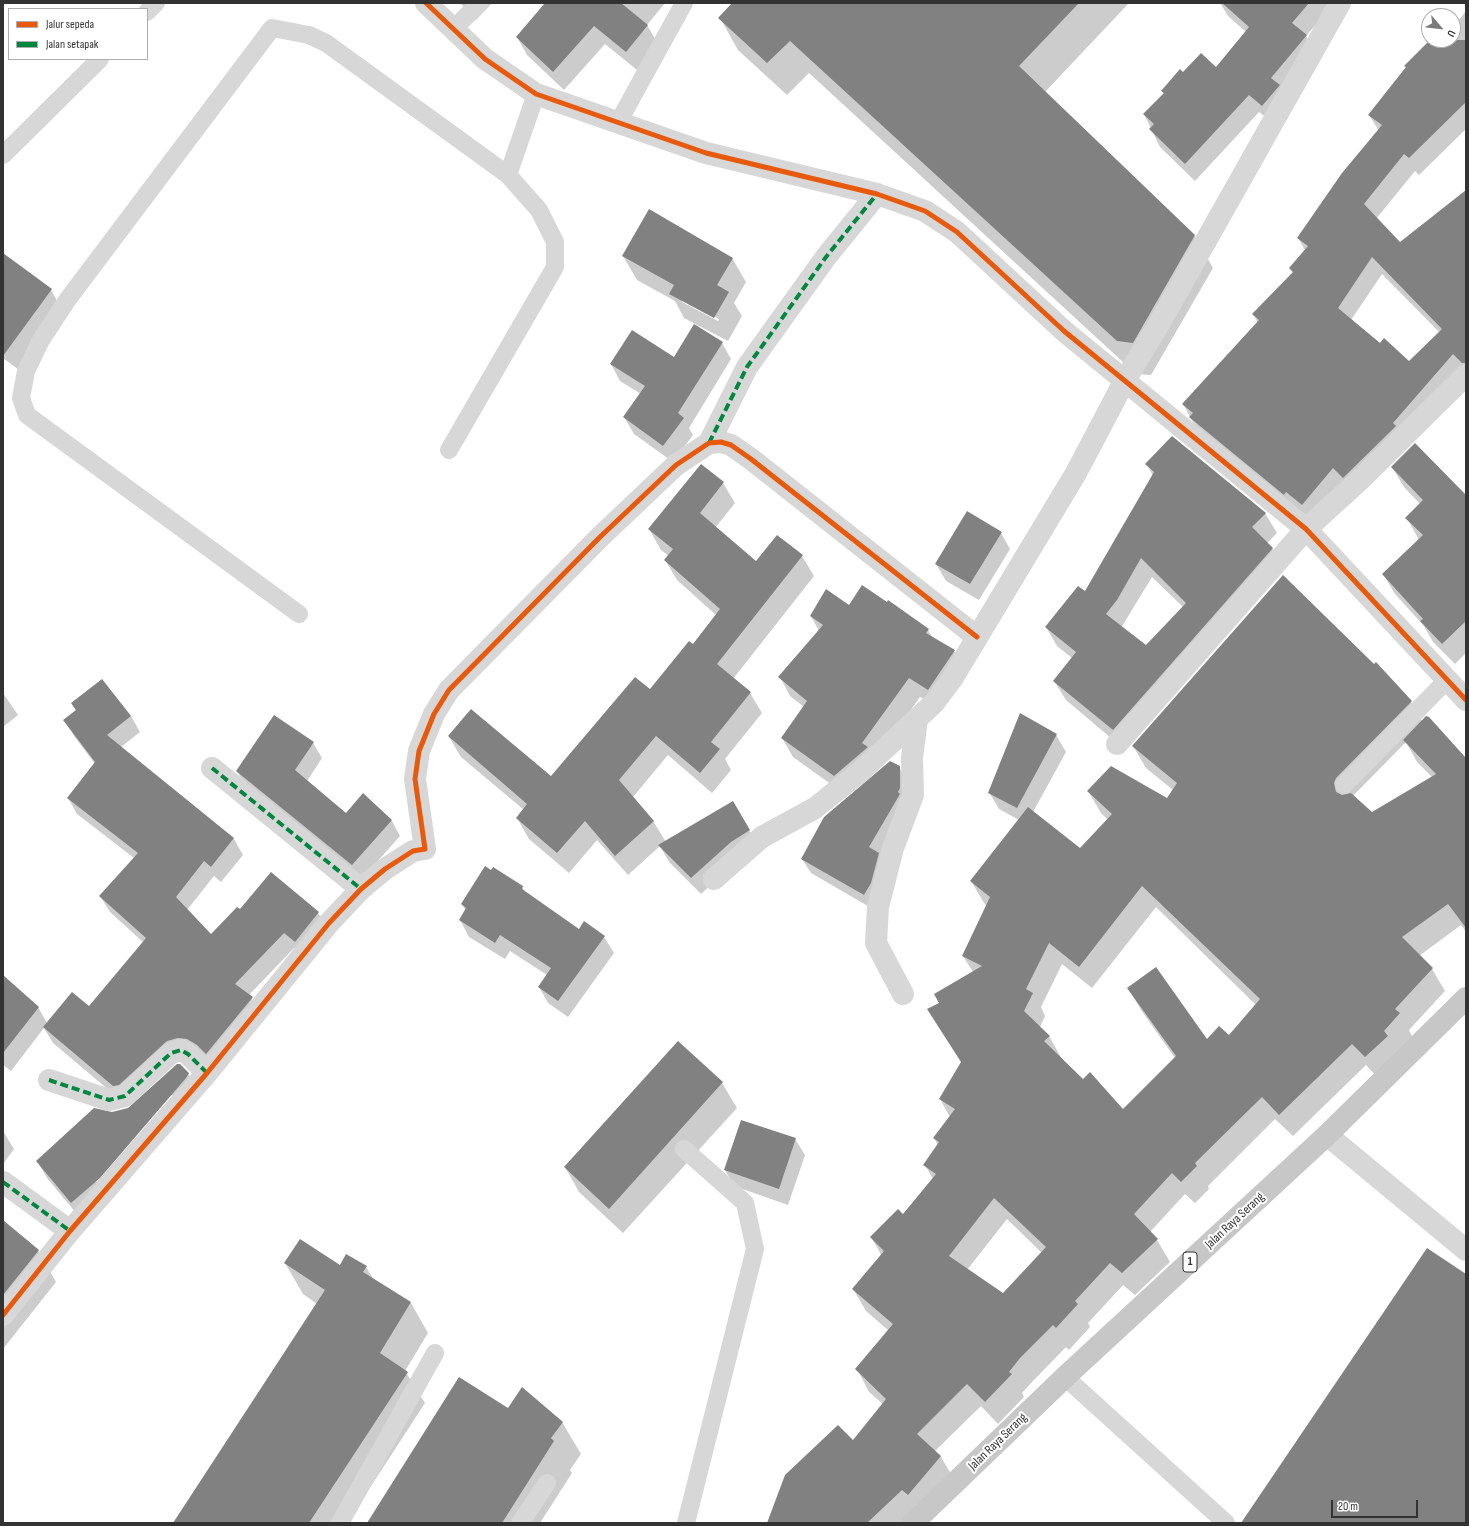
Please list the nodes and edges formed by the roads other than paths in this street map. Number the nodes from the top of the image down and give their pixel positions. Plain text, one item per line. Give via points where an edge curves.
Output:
1 (156, 3) edge
2 (426, 3) edge
3 (480, 3) edge
4 (684, 3) edge
5 (1340, 3) edge
6 (148, 11) edge
7 (453, 29) junction
8 (99, 60) edge
9 (536, 94) junction
10 (619, 121) junction
11 (3, 155) edge
12 (508, 175) junction
13 (877, 194) junction
14 (1466, 374) edge
15 (1124, 380) junction
16 (709, 443) junction
17 (449, 450) dead end
18 (1306, 529) junction
19 (299, 614) dead end
20 (977, 637) junction
21 (1447, 680) junction
22 (1466, 700) edge
23 (917, 719) junction
24 (1118, 744) dead end
25 (212, 768) dead end
26 (1344, 785) dead end
27 (714, 879) dead end
28 (361, 889) junction
29 (904, 994) dead end
30 (1466, 998) edge
31 (207, 1073) junction
32 (49, 1080) dead end
33 (1328, 1135) junction
34 (684, 1149) dead end
35 (3, 1182) edge
36 (70, 1232) junction
37 (1466, 1250) edge
38 (3, 1315) edge
39 (435, 1353) dead end
40 (1065, 1377) junction
41 (547, 1483) dead end
42 (340, 1523) edge
43 (520, 1523) edge
44 (686, 1523) edge
45 (913, 1523) edge
46 (1226, 1523) edge

1 - 6 lane
2 - 7 street
3 - 7 lane
4 - 10 lane
5 - 15 street
7 - 9 street via 485,59
8 - 11 lane
9 - 10 street
9 - 12 lane
10 - 13 street via 706,153
12 - 17 lane via 539,210 555,242 555,267
12 - 19 lane via 326,43 309,35 272,28 68,299 41,340 29,365 21,398 27,415
13 - 15 street via 925,211 957,232 1064,331
13 - 16 street via 826,257 747,367
14 - 18 street via 1362,478
15 - 18 street
15 - 20 street via 1076,474
16 - 20 street via 721,442 751,459
16 - 28 street via 664,476 449,690 434,714 419,751 415,779 425,849 413,851
18 - 21 street
18 - 24 street
20 - 23 street via 952,679 934,703
21 - 22 street
21 - 26 lane
23 - 27 street via 861,771 815,808 762,838
23 - 29 street via 912,758 913,795 891,855 878,907 876,943
25 - 28 street
28 - 31 street via 329,923
30 - 33 highway, Jalan Raya Serang / 1
31 - 32 street via 181,1050 171,1054 125,1096 109,1100
31 - 36 street
33 - 37 street
33 - 40 highway, Jalan Raya Serang / 1
34 - 44 lane via 744,1203 755,1249
35 - 36 street
36 - 38 street
39 - 42 lane
40 - 45 highway, Jalan Raya Serang / 1
40 - 46 lane
41 - 43 lane

